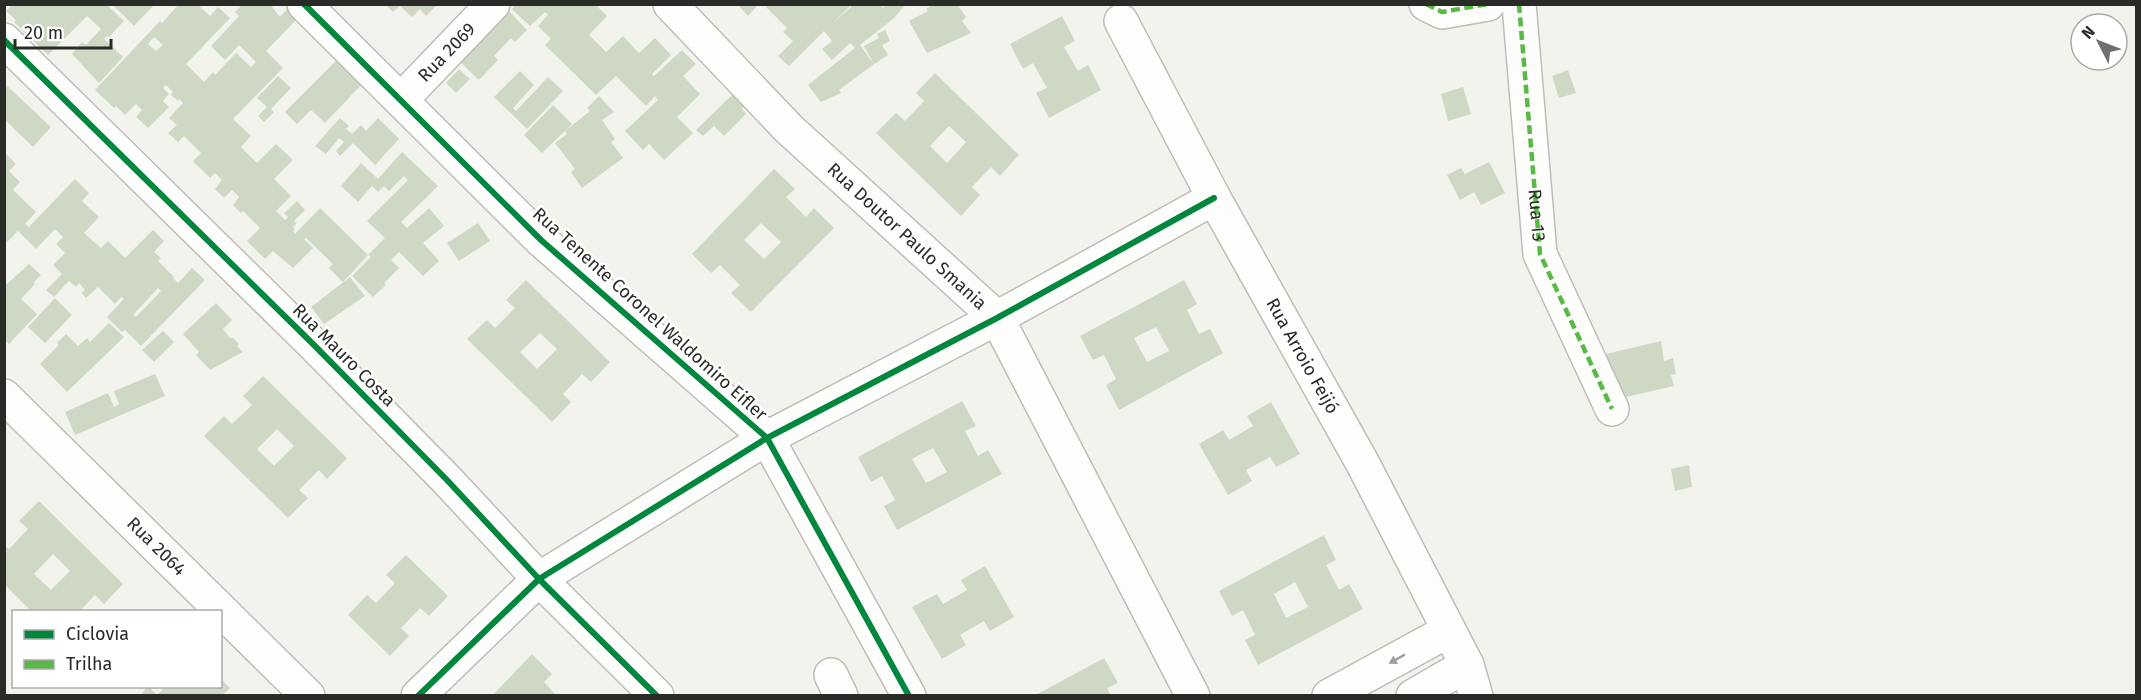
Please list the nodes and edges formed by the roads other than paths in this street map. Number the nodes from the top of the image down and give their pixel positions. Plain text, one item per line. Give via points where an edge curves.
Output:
1 (304, 4) edge
2 (493, 4) edge
3 (670, 4) edge
4 (1426, 4) edge
5 (1488, 4) edge
6 (1519, 4) edge
7 (1121, 21) dead end
8 (4, 40) edge
9 (401, 100) junction
10 (1214, 198) junction
11 (997, 318) junction
12 (4, 396) edge
13 (1612, 409) dead end
14 (767, 438) junction
15 (539, 579) junction
16 (221, 610) edge
17 (222, 611) edge
18 (1448, 631) junction
19 (1472, 681) edge
20 (308, 696) edge
21 (418, 696) edge
22 (657, 696) edge
23 (909, 696) edge
24 (1193, 696) edge
25 (1329, 696) edge
26 (1413, 696) edge

1 - 9 street, Rua Tenente Coronel Waldomiro Eifler
2 - 9 street, Rua 2069
3 - 11 street, Rua Doutor Paulo Smania via 789,129
4 - 5 street via 1442,12
6 - 13 street, Rua 13 via 1540,254
7 - 10 street, Rua Arroio Feijó
8 - 15 street, Rua Mauro Costa via 320,351
9 - 14 street, Rua Tenente Coronel Waldomiro Eifler via 541,240
10 - 11 street
10 - 18 street, Rua Arroio Feijó via 1363,464
11 - 14 street
11 - 24 street, Rua Doutor Paulo Smania
12 - 16 street, Rua 2064
14 - 15 street
14 - 23 street, Rua Tenente Coronel Waldomiro Eifler
15 - 21 street
15 - 22 street, Rua Mauro Costa
17 - 20 street, Rua 2064
18 - 19 street, Rua Arroio Feijó
18 -> 25 street
19 - 26 street

